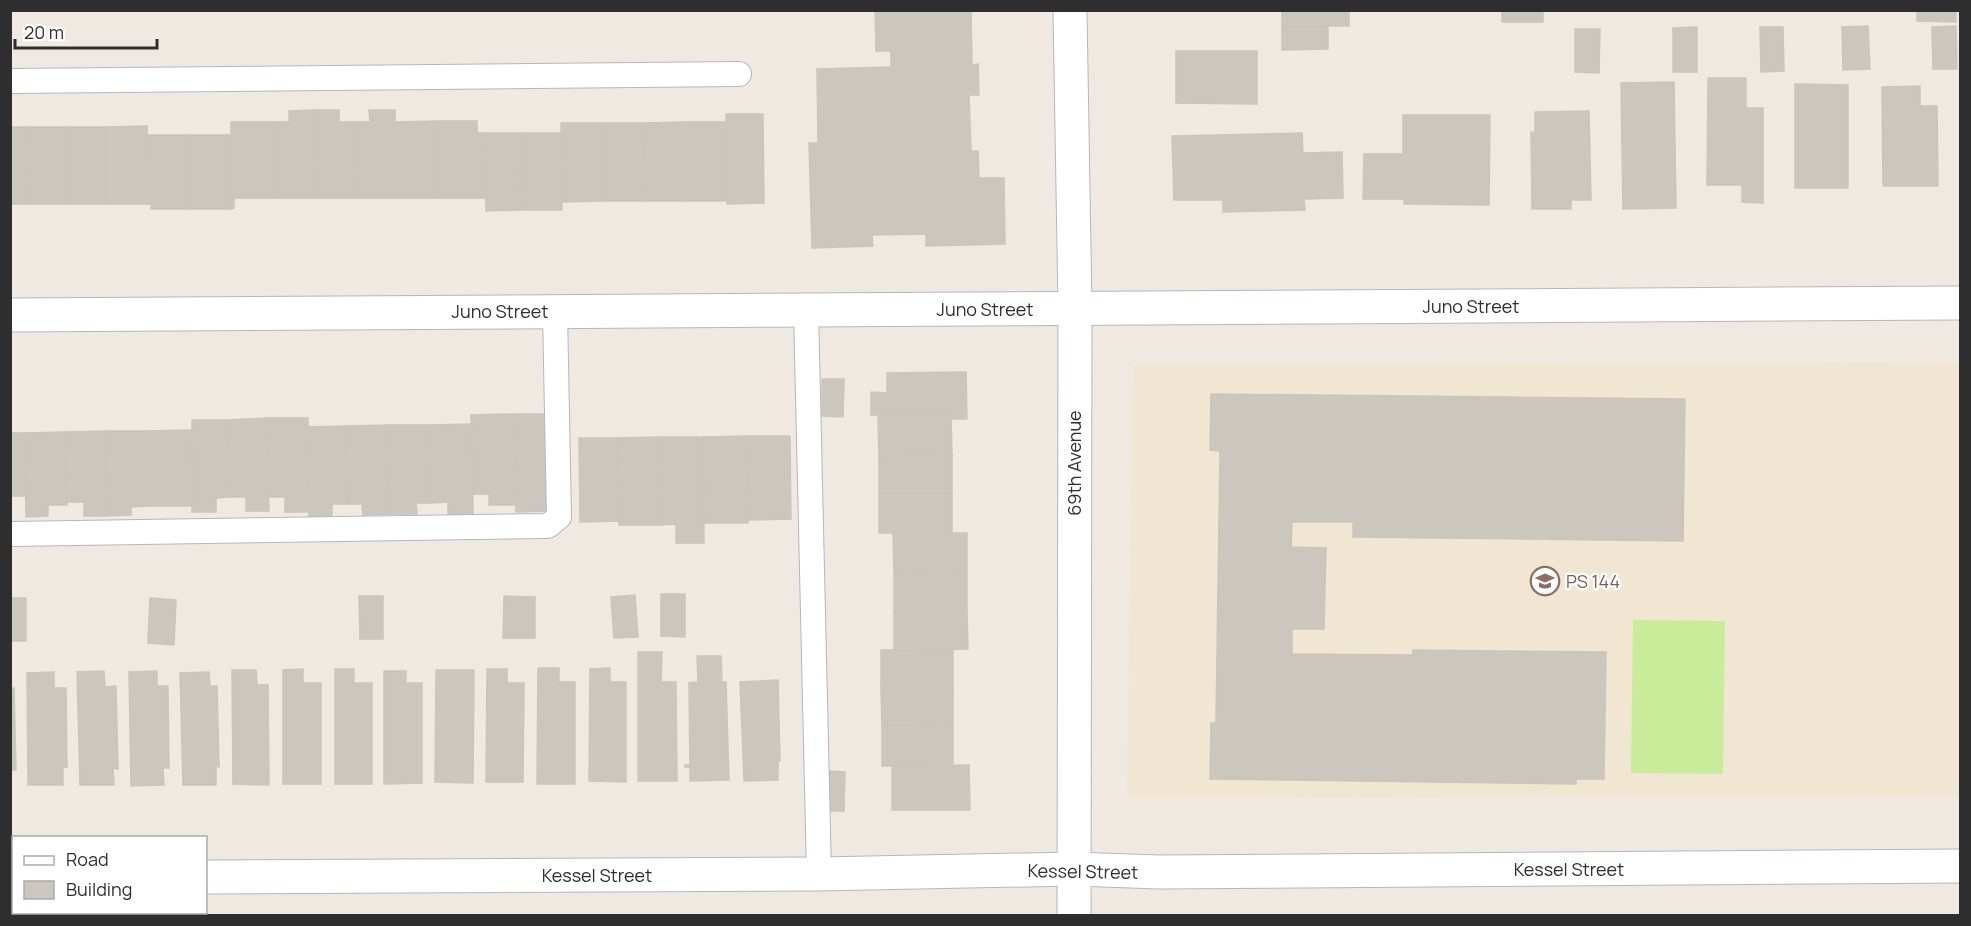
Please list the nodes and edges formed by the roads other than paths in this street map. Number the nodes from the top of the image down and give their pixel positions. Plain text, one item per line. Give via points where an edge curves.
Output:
1 (1070, 10) edge
2 (739, 74) dead end
3 (10, 81) edge
4 (1960, 303) edge
5 (1075, 308) junction
6 (806, 310) junction
7 (555, 311) junction
8 (10, 315) edge
9 (10, 534) edge
10 (1960, 866) edge
11 (1074, 869) junction
12 (819, 874) junction
13 (207, 877) edge
14 (1074, 915) edge

1 - 5 street, 69th Avenue
2 - 3 lane
4 - 5 street, Juno Street
5 - 6 street, Juno Street
5 - 11 street, 69th Avenue
6 - 7 street, Juno Street
6 - 12 lane
7 - 8 street, Juno Street
7 - 9 lane via 559,517 548,526
10 - 11 street, Kessel Street via 1159,872
11 - 12 street, Kessel Street
11 - 14 street, 69th Avenue
12 - 13 street, Kessel Street

